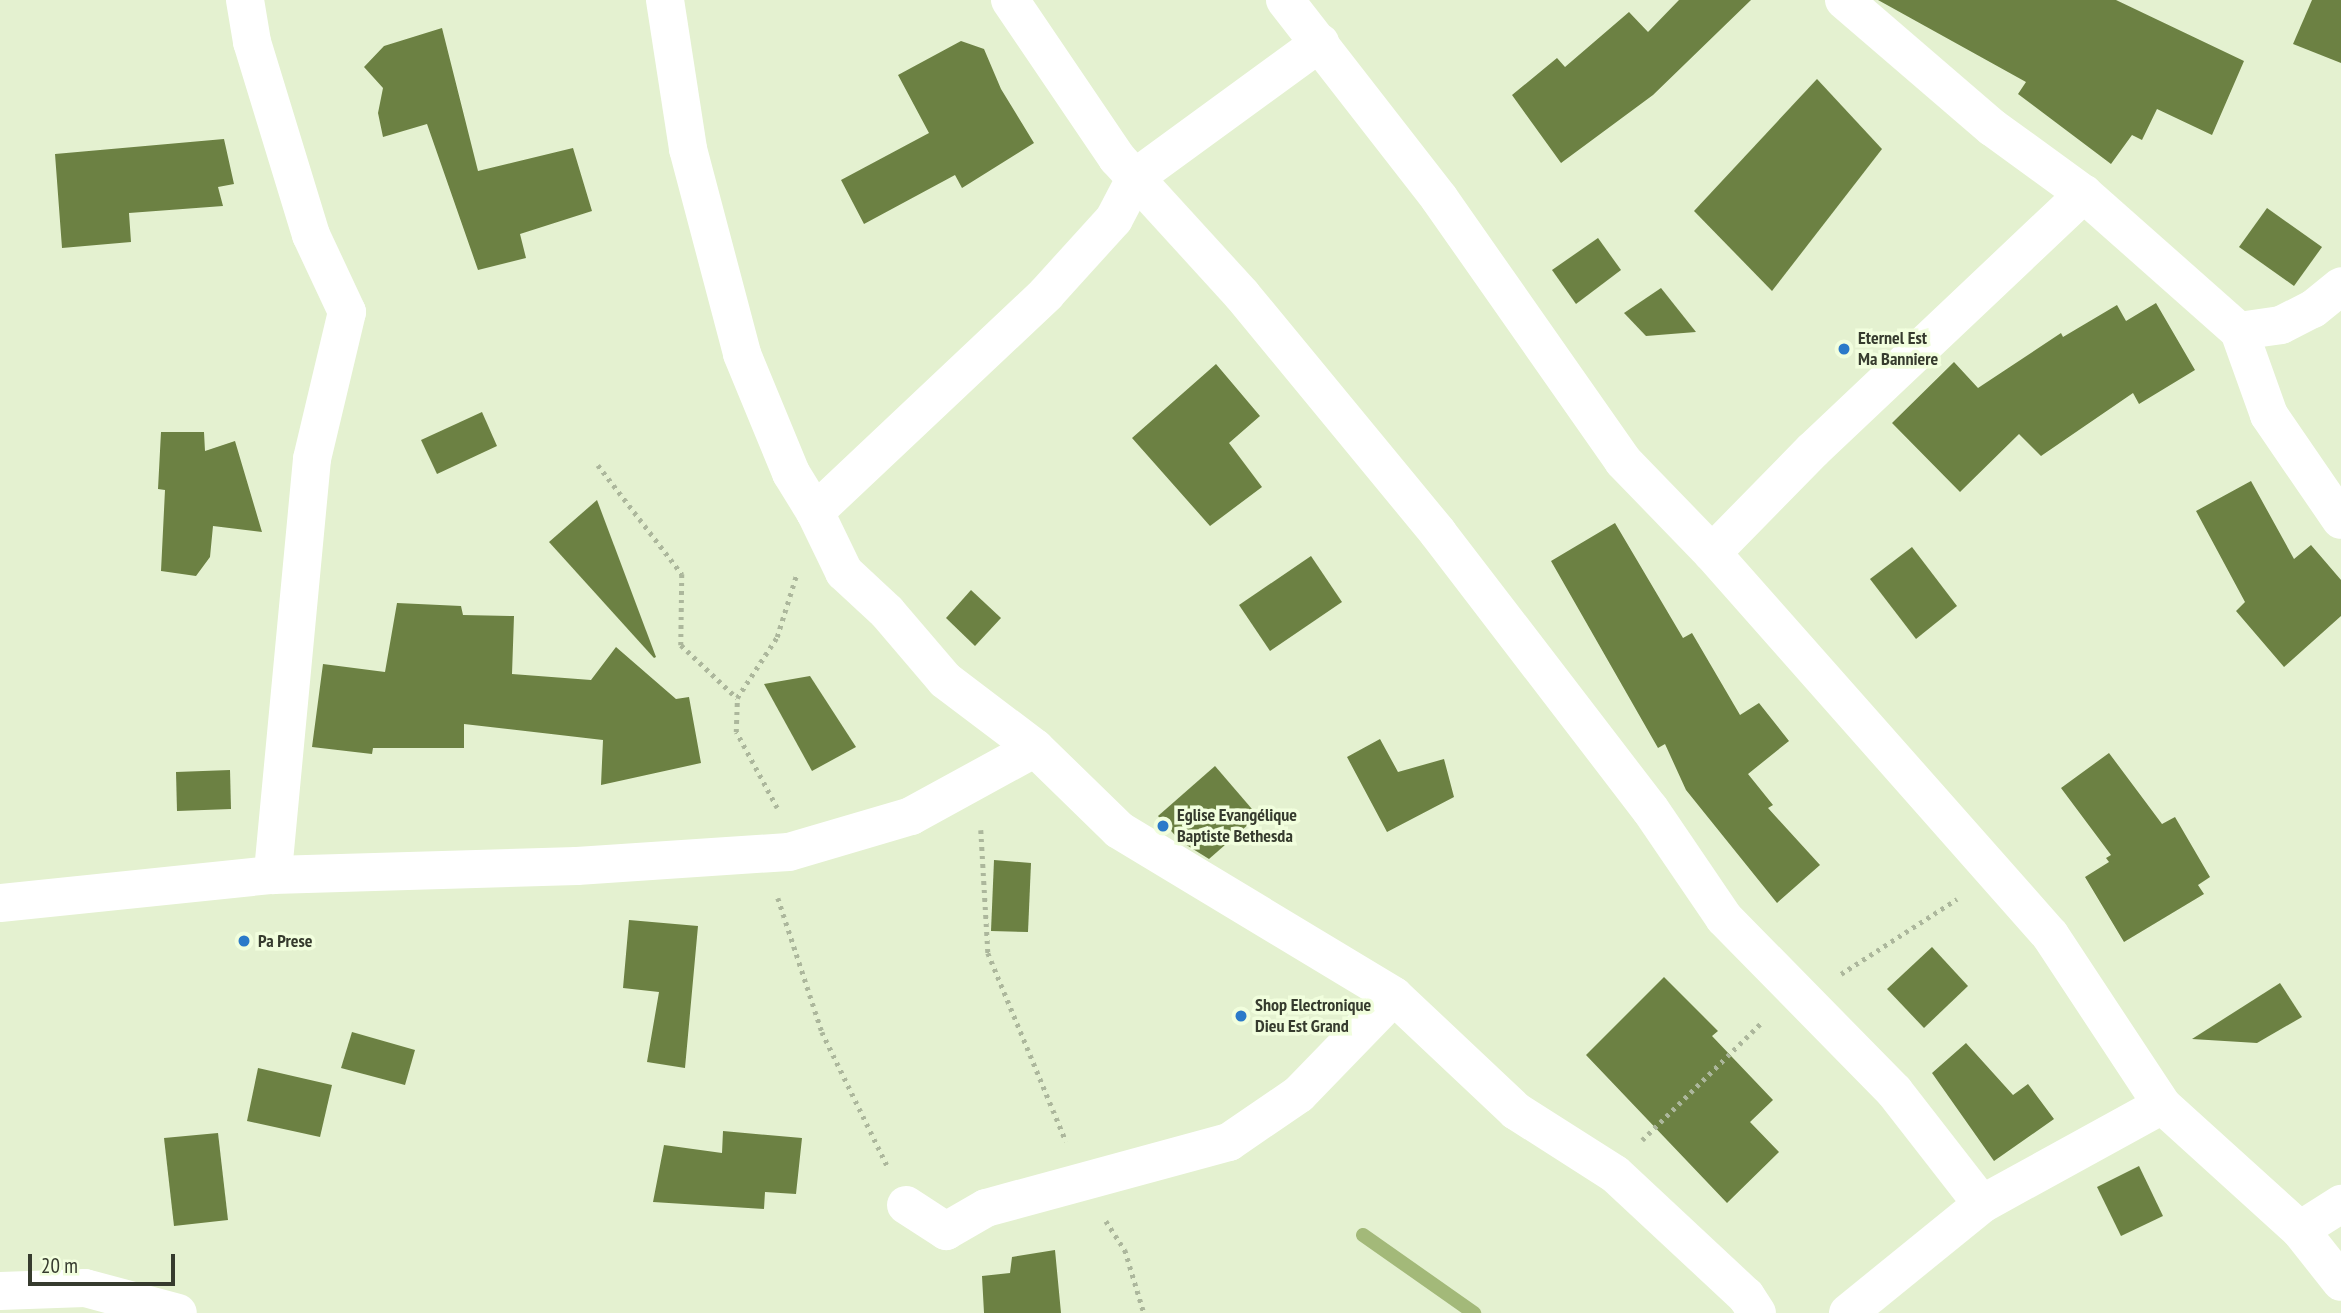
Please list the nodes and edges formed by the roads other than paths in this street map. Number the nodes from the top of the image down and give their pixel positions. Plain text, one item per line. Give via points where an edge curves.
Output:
1 (245, 0) edge
2 (665, 0) edge
3 (1010, 0) edge
4 (1285, 0) edge
5 (1844, 0) edge
6 (1320, 43) junction
7 (1136, 177) junction
8 (2084, 194) junction
9 (2341, 286) edge
10 (2239, 331) junction
11 (815, 512) junction
12 (2341, 520) edge
13 (1712, 553) junction
14 (1035, 748) junction
15 (273, 875) junction
16 (0, 903) edge
17 (1394, 996) junction
18 (2162, 1105) junction
19 (1983, 1203) junction
20 (2341, 1204) edge
21 (906, 1205) road end
22 (2300, 1230) junction
23 (2341, 1282) edge
24 (0, 1291) edge
25 (1744, 1307) edge
26 (178, 1313) edge
27 (1848, 1313) edge

1 - 15 street via 252,42 311,235 347,312 312,460
2 - 11 street via 688,149 741,354 791,474
3 - 7 street via 1117,158
4 - 6 street
5 - 8 street via 1993,128
6 - 7 street
6 - 13 street via 1439,198 1623,461
7 - 11 street via 1114,219 1046,294
7 - 19 street via 1242,295 1438,533 1650,809 1724,919 1894,1091
8 - 10 street
8 - 13 street via 1812,450
9 - 10 street via 2313,309 2281,325
10 - 12 street via 2269,415
11 - 14 street via 844,572 887,612 945,680
13 - 18 street via 2050,935
14 - 15 street via 911,816 776,853 577,866
14 - 17 street via 1119,830
15 - 16 street
17 - 21 street via 1299,1094 1228,1142 986,1208 946,1231
17 - 25 street via 1516,1111 1615,1174
18 - 19 street
18 - 22 street
19 - 27 street
20 - 22 street
22 - 23 street
24 - 26 street via 85,1288

